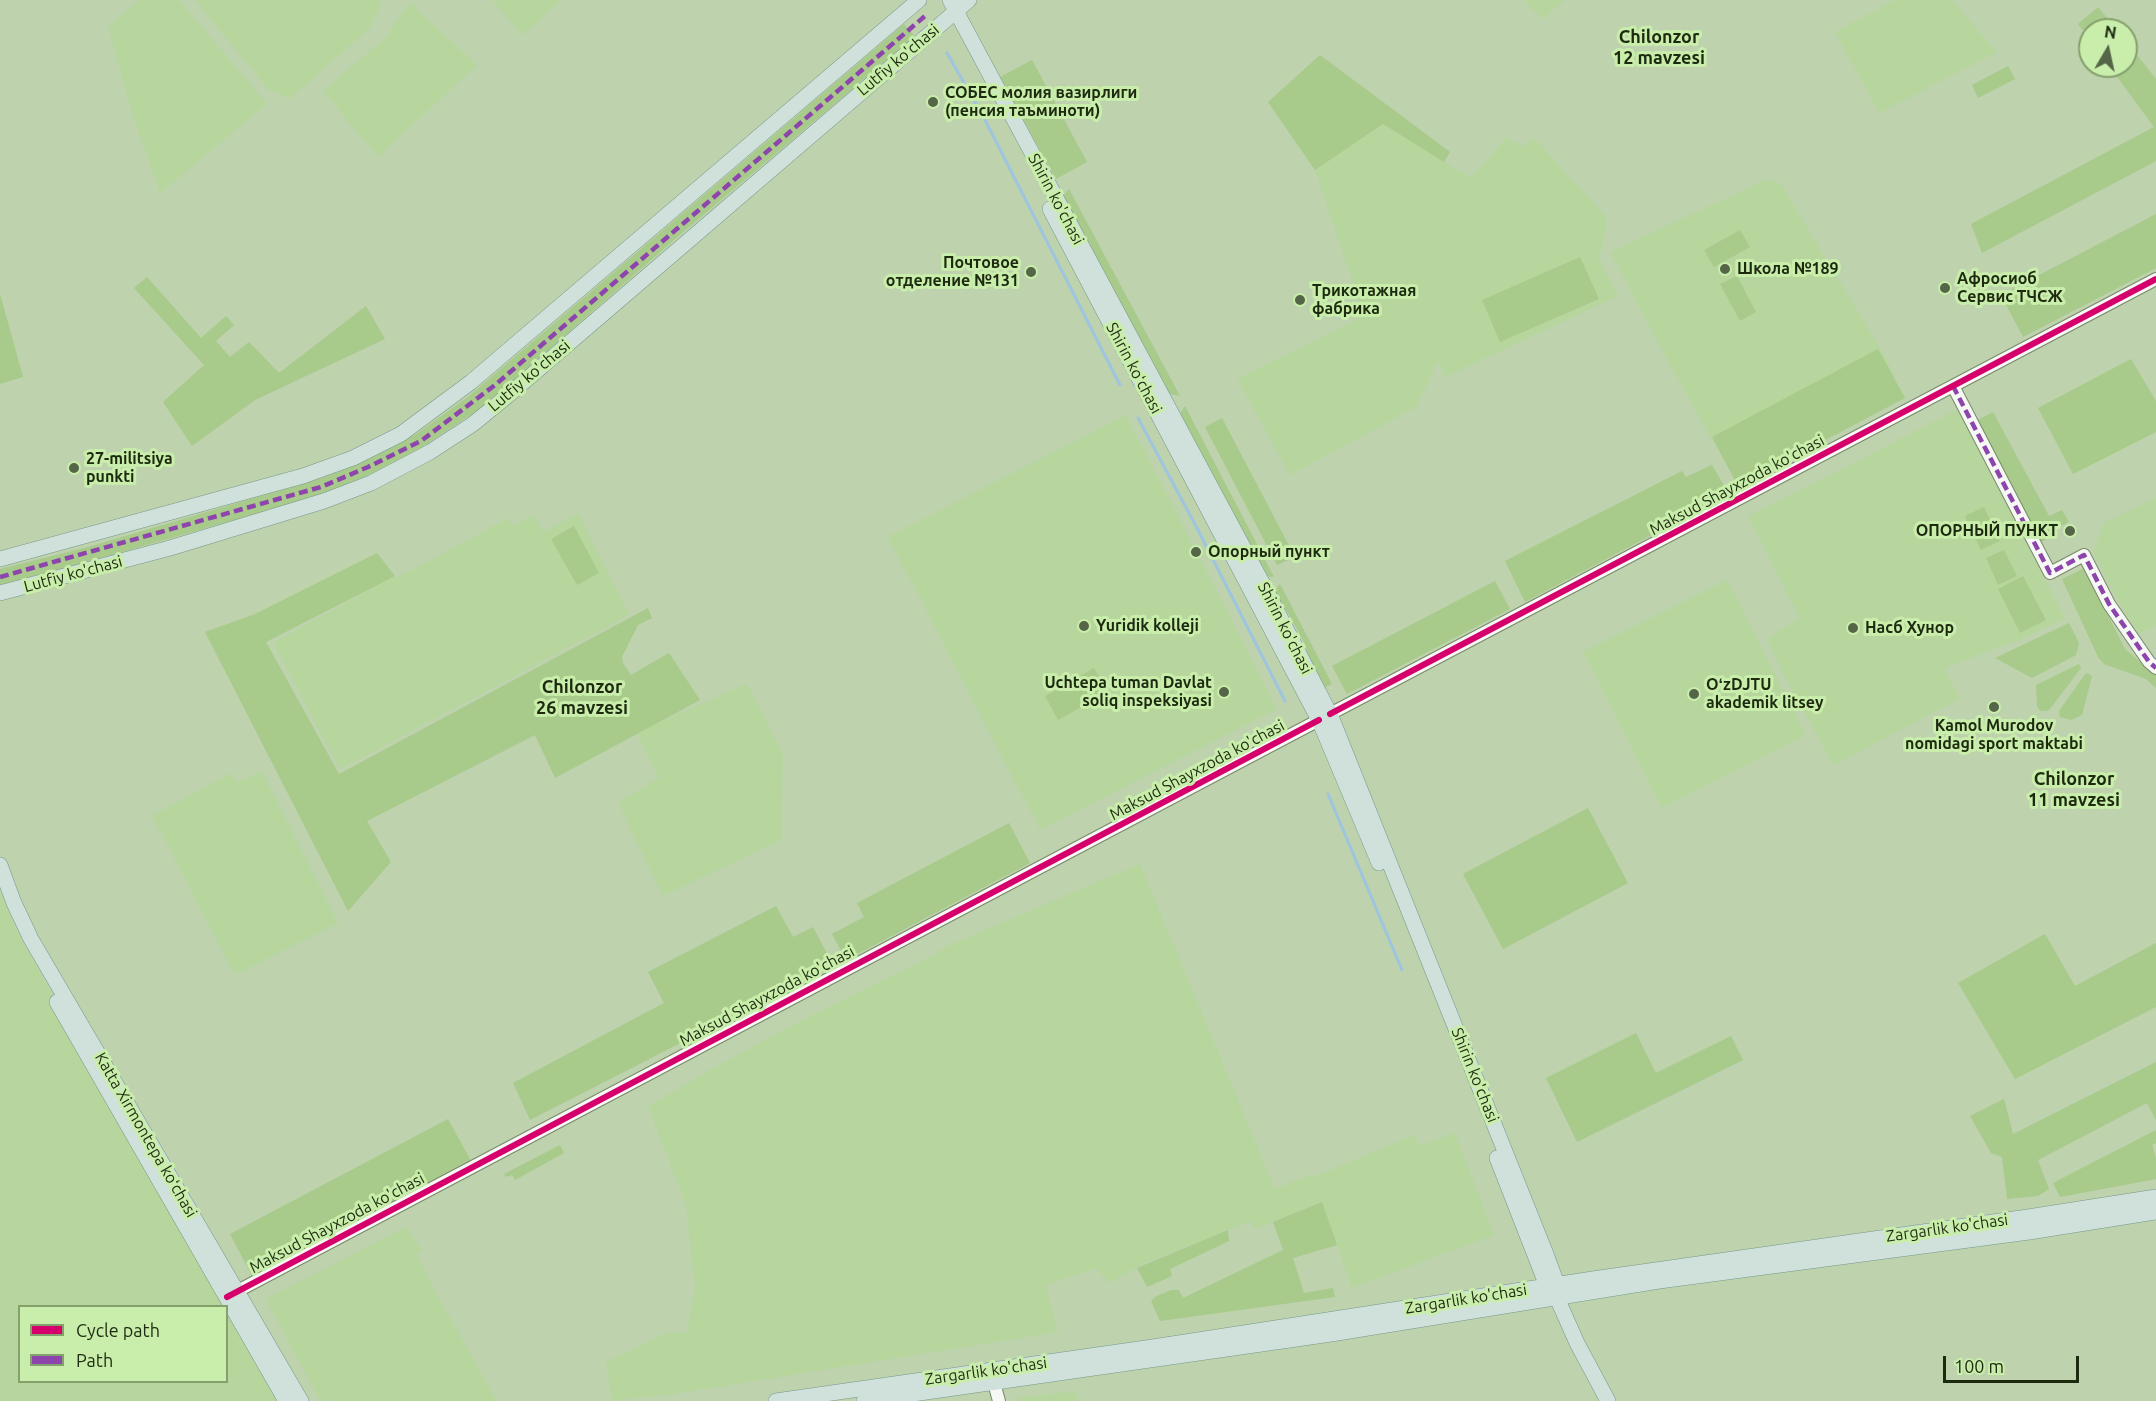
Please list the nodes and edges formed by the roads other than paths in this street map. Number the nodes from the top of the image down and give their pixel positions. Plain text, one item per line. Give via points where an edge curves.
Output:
1 (919, 0) edge
2 (940, 0) edge
3 (969, 0) edge
4 (952, 9) edge
5 (2156, 279) edge
6 (1953, 386) junction
7 (0, 559) edge
8 (0, 593) edge
9 (2156, 668) edge
10 (1325, 717) junction
11 (0, 865) edge
12 (0, 893) edge
13 (2156, 1197) edge
14 (2156, 1212) edge
15 (1554, 1289) junction
16 (231, 1294) junction
17 (994, 1383) junction
18 (286, 1401) edge
19 (301, 1401) edge
20 (776, 1401) edge
21 (864, 1401) edge
22 (999, 1401) edge
23 (1608, 1401) edge

1 - 7 main road, Lutfiy ko'chasi via 471,382 401,434 353,458 303,476
2 - 4 main road, Shirin ko'chasi
3 - 4 main road, Lutfiy ko'chasi
4 - 8 main road, Lutfiy ko'chasi via 512,392 430,452 371,483 297,510 170,549
4 - 10 main road, Shirin ko'chasi
5 - 6 street, Maksud Shayxzoda ko'chasi
6 - 9 street via 2050,573 2084,555 2109,604
6 - 10 street, Maksud Shayxzoda ko'chasi
10 - 15 main road, Shirin ko'chasi
10 - 16 street, Maksud Shayxzoda ko'chasi
11 - 16 main road, Katta Xirmontepa koʻchasi via 31,939
12 - 16 main road, Katta Xirmontepa koʻchasi via 21,940
13 - 15 main road, Zargarlik ko'chasi
14 - 15 main road, Zargarlik ko'chasi via 1659,1281
15 - 17 main road, Zargarlik ko'chasi via 1331,1335
15 - 20 main road, Zargarlik ko'chasi
15 - 23 main road, Shirin ko'chasi
16 - 18 main road, Katta Xirmontepa koʻchasi
16 - 19 main road, Katta Xirmontepa koʻchasi
17 - 21 main road, Zargarlik ko'chasi
17 - 22 street

